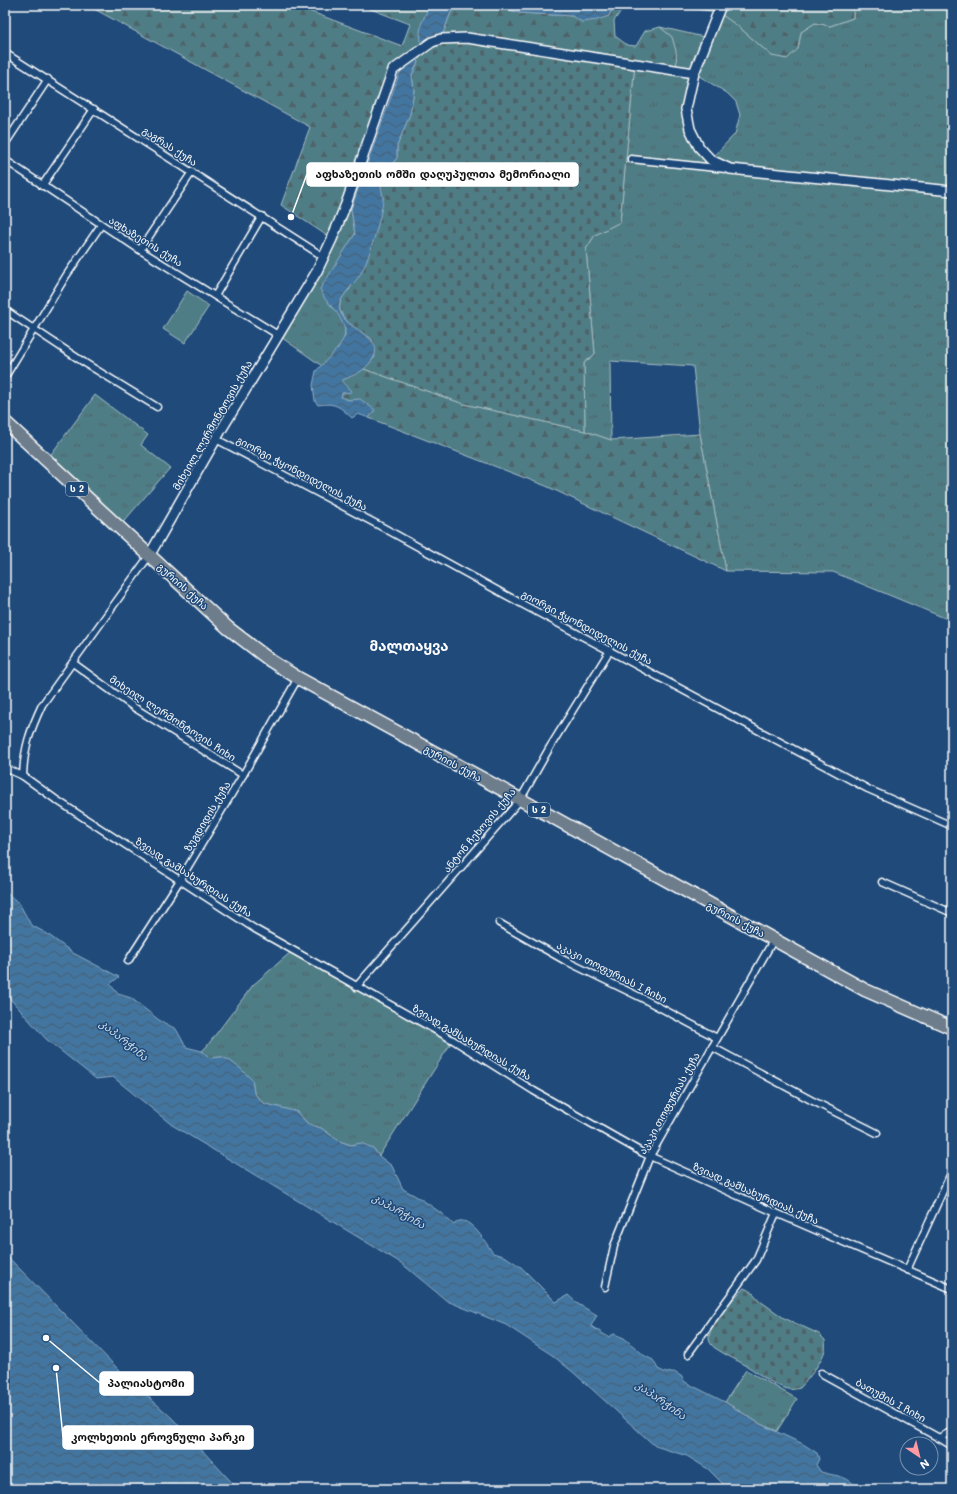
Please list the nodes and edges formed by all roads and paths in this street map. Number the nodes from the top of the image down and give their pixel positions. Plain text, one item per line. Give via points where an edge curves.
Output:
1 (721, 5) edge
2 (5, 52) edge
3 (694, 73) junction
4 (48, 79) junction
5 (94, 109) junction
6 (5, 144) edge
7 (5, 160) edge
8 (631, 160) dead end
9 (735, 170) junction
10 (192, 172) junction
11 (42, 186) junction
12 (952, 191) edge
13 (262, 216) junction
14 (101, 225) junction
15 (140, 250) junction
16 (324, 256) junction
17 (214, 296) junction
18 (5, 310) edge
19 (35, 329) junction
20 (278, 335) junction
21 (5, 377) edge
22 (157, 407) dead end
23 (5, 422) edge
24 (216, 439) junction
25 (149, 556) junction
26 (610, 650) junction
27 (73, 663) junction
28 (298, 678) junction
29 (5, 768) edge
30 (243, 775) junction
31 (22, 776) junction
32 (520, 800) junction
33 (952, 826) edge
34 (180, 880) junction
35 (882, 882) dead end
36 (952, 913) edge
37 (499, 923) dead end
38 (774, 939) junction
39 (128, 961) dead end
40 (356, 987) junction
41 (952, 1028) edge
42 (717, 1038) junction
43 (712, 1047) junction
44 (877, 1133) dead end
45 (650, 1156) junction
46 (952, 1171) edge
47 (776, 1213) junction
48 (908, 1270) junction
49 (604, 1287) dead end
50 (952, 1289) edge
51 (688, 1354) dead end
52 (821, 1372) dead end
53 (952, 1431) edge
54 (935, 1436) edge
55 (939, 1438) joint
56 (952, 1446) edge

1 - 3 street
2 - 4 street, გაგრას ქუჩა
3 - 9 street via 686,110 690,129 699,147 711,160
3 - 16 street, მიხეილ ლერმონტოვის ქუჩა via 467,38 432,42 393,70 346,204
4 - 5 street, გაგრას ქუჩა
4 - 6 street
5 - 10 street, გაგრას ქუჩა
5 - 11 street
7 - 11 street, აფხაზეთის ქუჩა
8 - 9 street
9 - 12 street
10 - 13 street, გაგრას ქუჩა
10 - 15 street
11 - 14 street, აფხაზეთის ქუჩა
13 - 16 street, გაგრას ქუჩა
13 - 17 street
14 - 15 street, აფხაზეთის ქუჩა
14 - 19 street via 66,276
15 - 17 street, აფხაზეთის ქუჩა
16 - 20 street, მიხეილ ლერმონტოვის ქუჩა
17 - 20 street, აფხაზეთის ქუჩა
18 - 19 street
19 - 21 street
19 - 22 street
20 - 24 street, მიხეილ ლერმონტოვის ქუჩა
23 - 25 highway, გურიის ქუჩა / ს 2
24 - 25 street, მიხეილ ლერმონტოვის ქუჩა
24 - 26 street, გიორგი ჭყონდიდელის ქუჩა
25 - 27 street, მიხეილ ლერმონტოვის ქუჩა
25 - 28 highway, გურიის ქუჩა / ს 2 via 228,628
26 - 32 street, ანტონ ჩეხოვის ქუჩა
26 - 33 street, გიორგი ჭყონდიდელის ქუჩა via 868,789
27 - 30 street, მიხეილ ლერმონტოვის ჩიხი via 135,708
27 - 31 street, მიხეილ ლერმონტოვის ქუჩა via 42,705 30,731
28 - 30 street, ზუგდიდის ქუჩა
28 - 32 highway, გურიის ქუჩა / ს 2
29 - 31 street, ზვიად გამსახურდიას ქუჩა
30 - 34 street, ზუგდიდის ქუჩა
31 - 34 street, ზვიად გამსახურდიას ქუჩა
32 - 38 highway, გურიის ქუჩა / ს 2
32 - 40 street, ანტონ ჩეხოვის ქუჩა
34 - 39 street, ზუგდიდის ქუჩა
34 - 40 street, ზვიად გამსახურდიას ქუჩა via 255,929
35 - 36 street
37 - 42 street, აკაკი თოფურიას I ჩიხი via 564,960
38 - 41 highway, გურიის ქუჩა / ს 2 via 865,990
38 - 42 street, აკაკი თოფურიას ქუჩა
40 - 45 street, ზვიად გამსახურდიას ქუჩა via 453,1040 547,1098
42 - 43 street, აკაკი თოფურიას ქუჩა
43 - 44 street
43 - 45 street, აკაკი თოფურიას ქუჩა
45 - 47 street, ზვიად გამსახურდიას ქუჩა
45 - 49 street, აკაკი თოფურიას ქუჩა via 614,1246
46 - 48 street
47 - 48 street, ზვიად გამსახურდიას ქუჩა
47 - 51 street via 756,1260
48 - 50 street, ზვიად გამსახურდიას ქუჩა
52 - 54 street, ბათუმის I ჩიხი
53 - 55 street
55 - 56 street, ბათუმის I ჩიხი

